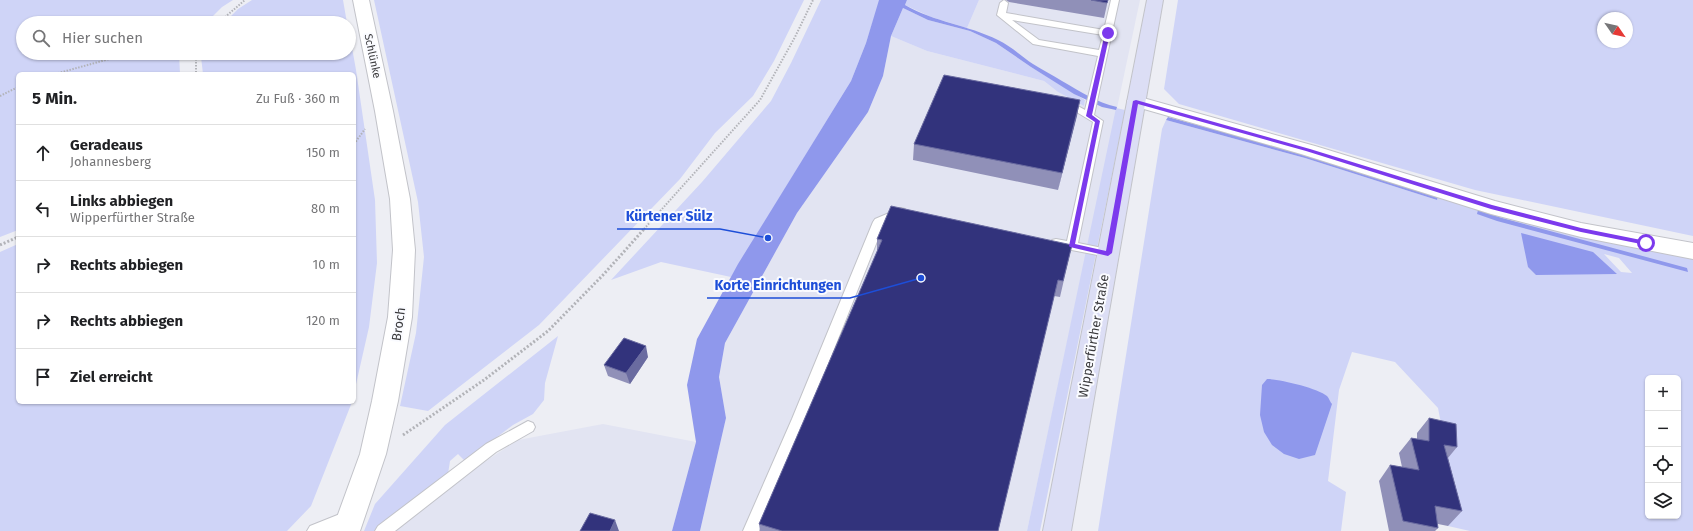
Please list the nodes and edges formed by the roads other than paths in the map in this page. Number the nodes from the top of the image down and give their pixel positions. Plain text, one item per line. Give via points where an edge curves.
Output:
1 (361, 0) edge
2 (1115, 0) edge
3 (1155, 0) edge
4 (1004, 3) dead end
5 (1001, 15) junction
6 (1108, 33) junction
7 (1103, 54) junction
8 (1052, 100) edge
9 (1136, 101) junction
10 (384, 111) joint
11 (1090, 112) junction
12 (910, 212) edge
13 (1041, 240) edge
14 (1072, 246) junction
15 (1693, 251) edge
16 (1108, 253) junction
17 (528, 427) dead end
18 (349, 524) edge
19 (315, 531) edge
20 (383, 531) edge
21 (751, 531) edge
22 (1057, 531) edge

1 - 10 street, Schlünke
2 - 6 lane
3 - 9 main road, Wipperfürther Straße
4 - 5 lane
5 - 6 lane
5 - 7 lane via 1036,42
6 - 7 lane
7 - 11 lane
8 - 11 lane
9 - 15 street via 1308,150 1491,207 1581,230
9 - 16 main road, Wipperfürther Straße
10 - 18 street, Broch via 400,199 404,250 400,317 373,454
11 - 14 lane via 1098,121
12 - 21 lane via 902,211 878,222
13 - 14 lane
14 - 16 lane
16 - 22 main road, Wipperfürther Straße
17 - 20 lane via 491,448
18 - 19 lane

